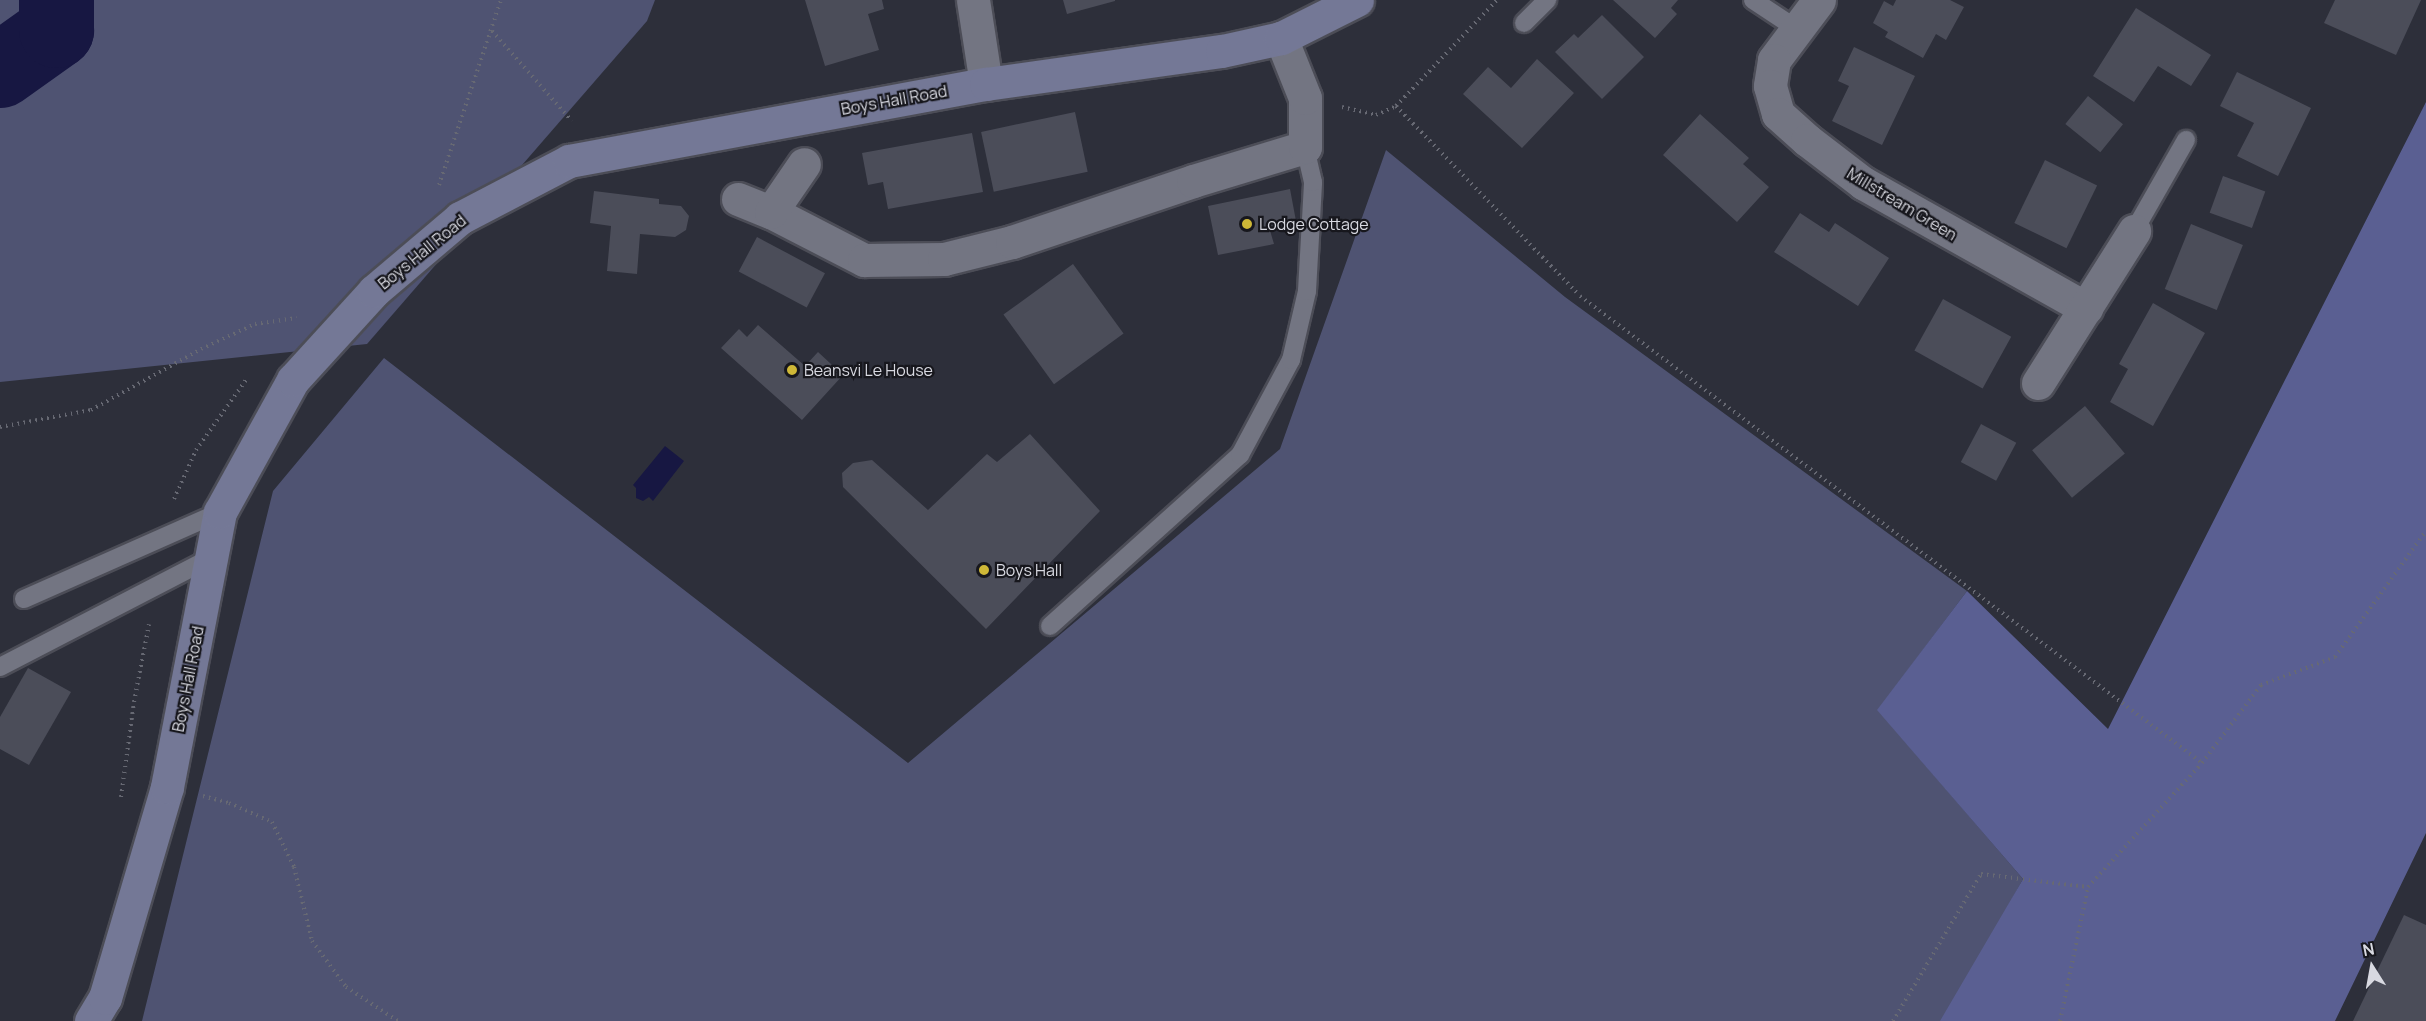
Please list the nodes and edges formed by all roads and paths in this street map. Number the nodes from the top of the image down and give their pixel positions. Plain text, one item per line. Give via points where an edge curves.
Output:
1 (501, 0) edge
2 (973, 0) edge
3 (1357, 0) edge
4 (1497, 0) edge
5 (1547, 0) edge
6 (1753, 0) edge
7 (1819, 0) edge
8 (1524, 23) dead end
9 (1797, 29) junction
10 (491, 30) junction
11 (1281, 38) junction
12 (986, 84) junction
13 (1305, 98) junction
14 (1396, 106) junction
15 (578, 128) dead end
16 (2186, 140) dead end
17 (1305, 147) junction
18 (804, 164) dead end
19 (450, 181) dead end
20 (439, 186) junction
21 (431, 194) dead end
22 (738, 199) dead end
23 (771, 212) junction
24 (2134, 231) joint
25 (2086, 308) junction
26 (294, 325) dead end
27 (252, 374) dead end
28 (2038, 383) dead end
29 (0, 427) edge
30 (219, 512) junction
31 (2426, 531) edge
32 (166, 536) junction
33 (210, 558) junction
34 (157, 586) junction
35 (24, 599) dead end
36 (1050, 626) dead end
37 (0, 667) edge
38 (2202, 763) junction
39 (167, 787) junction
40 (120, 806) dead end
41 (2088, 887) junction
42 (98, 1009) edge
43 (398, 1021) edge
44 (1893, 1021) edge
45 (2060, 1021) edge

1 - 10 path
2 - 12 street
3 - 11 street, Boys Hall Road
4 - 14 path
5 - 8 lane
6 - 9 lane
7 - 9 street, Millstream Green
9 - 25 street, Millstream Green via 1774,60 1770,86 1779,114 1863,183
10 - 15 path
10 - 20 path
11 - 12 street, Boys Hall Road via 1222,51
11 - 13 street
12 - 30 street, Boys Hall Road via 569,161 460,218 374,291 293,380
13 - 14 path via 1376,116
13 - 17 street
14 - 38 path via 1580,296
16 - 24 lane
17 - 23 street via 1012,242 944,260 864,260
17 - 36 lane via 1313,182 1307,291 1291,360 1240,455
18 - 23 street
19 - 20 path
20 - 21 path
22 - 23 street
24 - 25 street
25 - 28 street
26 - 29 path via 302,317 255,324 91,410
27 - 32 path via 196,450 173,501
30 - 32 lane
30 - 33 street, Boys Hall Road
31 - 38 path via 2335,657 2261,685
32 - 35 lane
33 - 34 lane
33 - 39 street, Boys Hall Road
34 - 37 lane
34 - 40 path via 134,702
38 - 41 path
39 - 42 street, Boys Hall Road
39 - 43 path via 229,803 272,822 294,867 312,941 346,987
41 - 44 path via 1981,874
41 - 45 path

